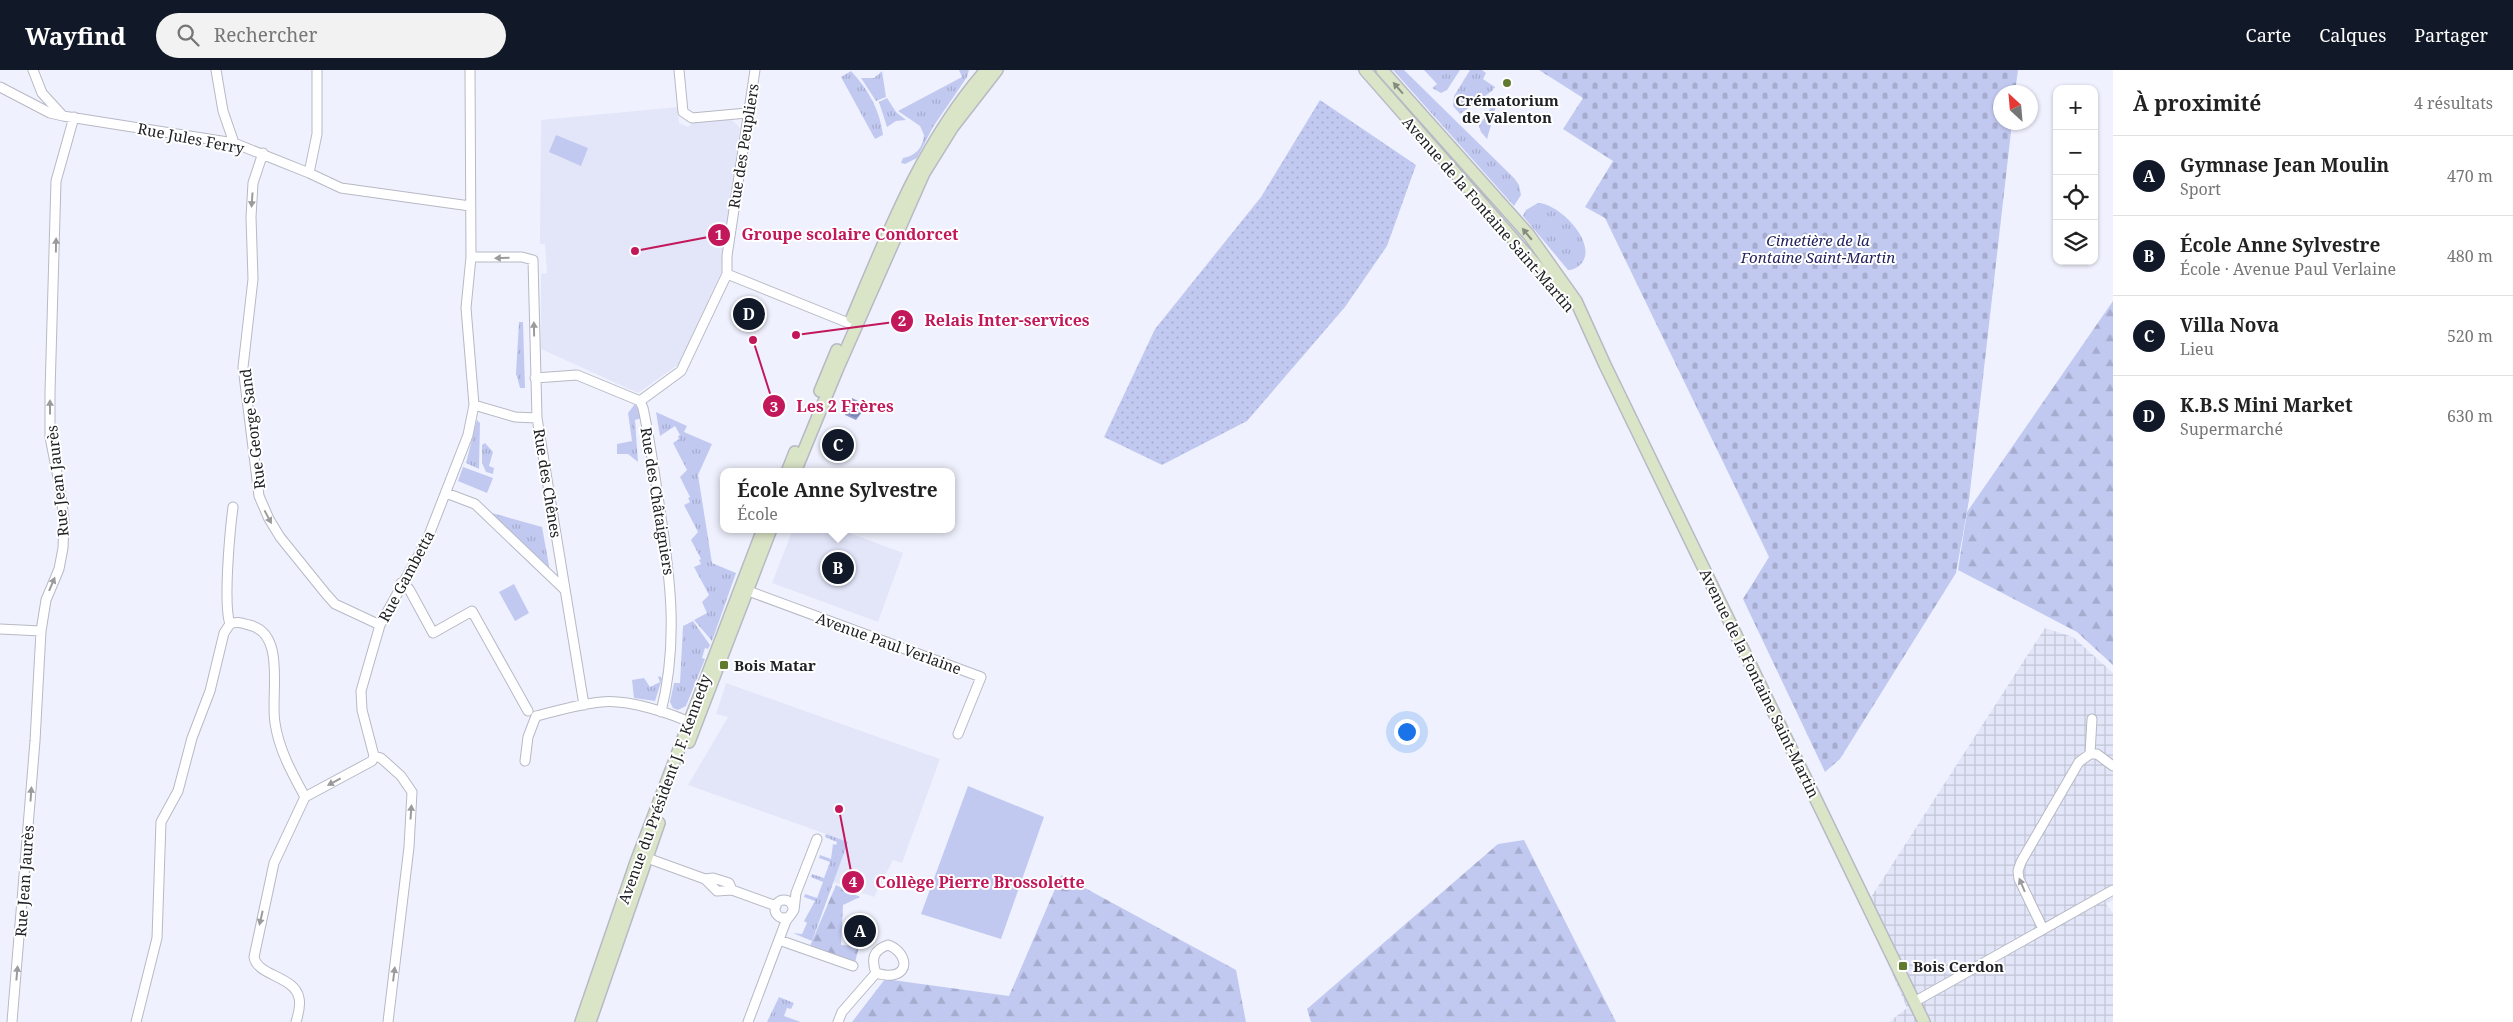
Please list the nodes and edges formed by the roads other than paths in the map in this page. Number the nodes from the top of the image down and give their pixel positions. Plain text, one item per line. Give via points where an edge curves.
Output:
1 (33, 70) edge
2 (216, 70) edge
3 (317, 70) edge
4 (470, 70) edge
5 (679, 70) edge
6 (755, 70) edge
7 (986, 70) edge
8 (997, 70) edge
9 (1365, 70) edge
10 (1382, 70) edge
11 (0, 86) edge
12 (747, 113) junction
13 (63, 116) junction
14 (74, 117) junction
15 (234, 142) junction
16 (263, 153) junction
17 (309, 172) junction
18 (1476, 194) junction
19 (470, 206) junction
20 (1512, 216) junction
21 (471, 257) junction
22 (727, 274) junction
23 (853, 324) junction
24 (1605, 365) junction
25 (535, 378) junction
26 (640, 401) junction
27 (474, 405) junction
28 (537, 418) junction
29 (789, 468) edge
30 (797, 468) edge
31 (446, 493) junction
32 (233, 507) dead end
33 (762, 533) edge
34 (769, 533) edge
35 (401, 583) junction
36 (743, 589) junction
37 (565, 590) junction
38 (230, 624) junction
39 (380, 625) junction
40 (0, 629) edge
41 (41, 631) junction
42 (584, 705) junction
43 (528, 711) dead end
44 (661, 712) junction
45 (2092, 719) dead end
46 (692, 723) junction
47 (958, 734) dead end
48 (2090, 754) junction
49 (374, 756) junction
50 (525, 762) dead end
51 (2113, 766) edge
52 (305, 797) junction
53 (817, 839) dead end
54 (647, 858) junction
55 (2113, 890) edge
56 (796, 893) junction
57 (786, 900) junction
58 (776, 906) junction
59 (792, 914) junction
60 (2042, 929) junction
61 (779, 940) junction
62 (853, 966) dead end
63 (876, 973) dead end
64 (1914, 1002) junction
65 (12, 1022) edge
66 (136, 1022) edge
67 (296, 1022) edge
68 (388, 1022) edge
69 (581, 1022) edge
70 (590, 1022) edge
71 (748, 1022) edge
72 (838, 1022) edge
73 (1924, 1022) edge

1 - 13 street via 42,93
2 - 15 street via 223,111
3 - 17 street via 317,134
4 - 19 street, Rue Gambetta
5 - 12 street via 684,112 692,118
6 - 12 street, Rue des Peupliers
7 - 23 main road via 945,123 918,168
8 - 23 main road via 952,128 924,173
9 - 18 main road, Avenue de la Fontaine Saint-Martin
20 -> 10 main road, Avenue de la Fontaine Saint-Martin
11 - 13 street, Rue Jules Ferry via 50,113
12 - 22 street, Rue des Peupliers
13 - 14 street, Rue Jules Ferry
14 - 15 street, Rue Jules Ferry
41 -> 14 street, Rue Jean Jaurès via 46,600 63,554 64,520 50,437 50,392 56,181
15 - 16 street, Rue Jules Ferry
16 - 17 street, Rue Jules Ferry
16 -> 39 street, Rue George Sand via 253,183 253,279 243,368 259,496 280,537 335,604
17 - 19 street, Rue Jules Ferry via 341,188
18 - 20 main road via 1501,218
18 - 24 main road, Avenue de la Fontaine Saint-Martin via 1566,299
19 - 21 street, Rue Gambetta
24 -> 20 main road, Avenue de la Fontaine Saint-Martin via 1576,301
25 -> 21 street, Rue des Chênes via 533,260
21 - 27 street, Rue Gambetta via 466,308
22 - 23 street
22 - 26 street, Rue des Peupliers via 681,371
23 - 29 main road via 830,366
23 - 30 main road
24 - 64 main road, Avenue de la Fontaine Saint-Martin
25 - 26 street via 577,375
25 - 28 street, Rue des Chênes
26 - 44 street, Rue des Châtaigniers via 647,426 673,607 668,682
27 - 28 street via 515,417
27 - 31 street, Rue Gambetta via 468,435
28 - 37 street, Rue des Chênes
31 - 35 street, Rue Gambetta via 427,540
31 - 37 street via 475,504
32 - 38 street
33 - 36 main road, Avenue du Président J. F. Kennedy
34 - 36 main road, Avenue du Président J. F. Kennedy
35 - 39 street, Rue Gambetta
35 - 43 street via 409,589 433,633 472,611
36 - 46 main road, Avenue du Président J. F. Kennedy
36 - 47 street, Avenue Paul Verlaine via 981,678
37 - 42 street, Rue des Chênes
38 - 52 street via 236,622 258,627 266,635 275,666 272,702 281,751
38 - 66 street via 224,633 210,691 192,738 178,791 161,822 157,938
39 - 49 street, Rue Gambetta via 360,691
40 - 41 street
65 -> 41 street, Rue Jean Jaurès
42 - 44 street via 603,702 628,704
42 - 50 street via 536,716 528,737
44 - 46 street
45 - 48 street
46 - 54 main road, Avenue du Président J. F. Kennedy
46 - 69 main road, Avenue du Président J. F. Kennedy via 636,862
48 - 51 street via 2103,757
60 -> 48 street via 2018,871 2079,762
49 -> 52 street via 372,761
68 -> 49 street via 409,847 412,792 401,776 381,758
52 -> 67 street via 274,863 254,957 256,964 287,982 297,992 300,1006
53 - 56 street
54 - 58 street via 705,880 717,891 732,890
54 - 70 main road, Avenue du Président J. F. Kennedy
55 - 60 street
56 - 57 street
56 - 59 street
57 - 58 street
57 - 59 street via 793,907
58 - 59 street via 780,916
59 - 61 street
60 - 64 street
61 - 62 street
61 - 71 street
63 - 72 street via 842,1012
64 - 73 main road, Avenue de la Fontaine Saint-Martin

